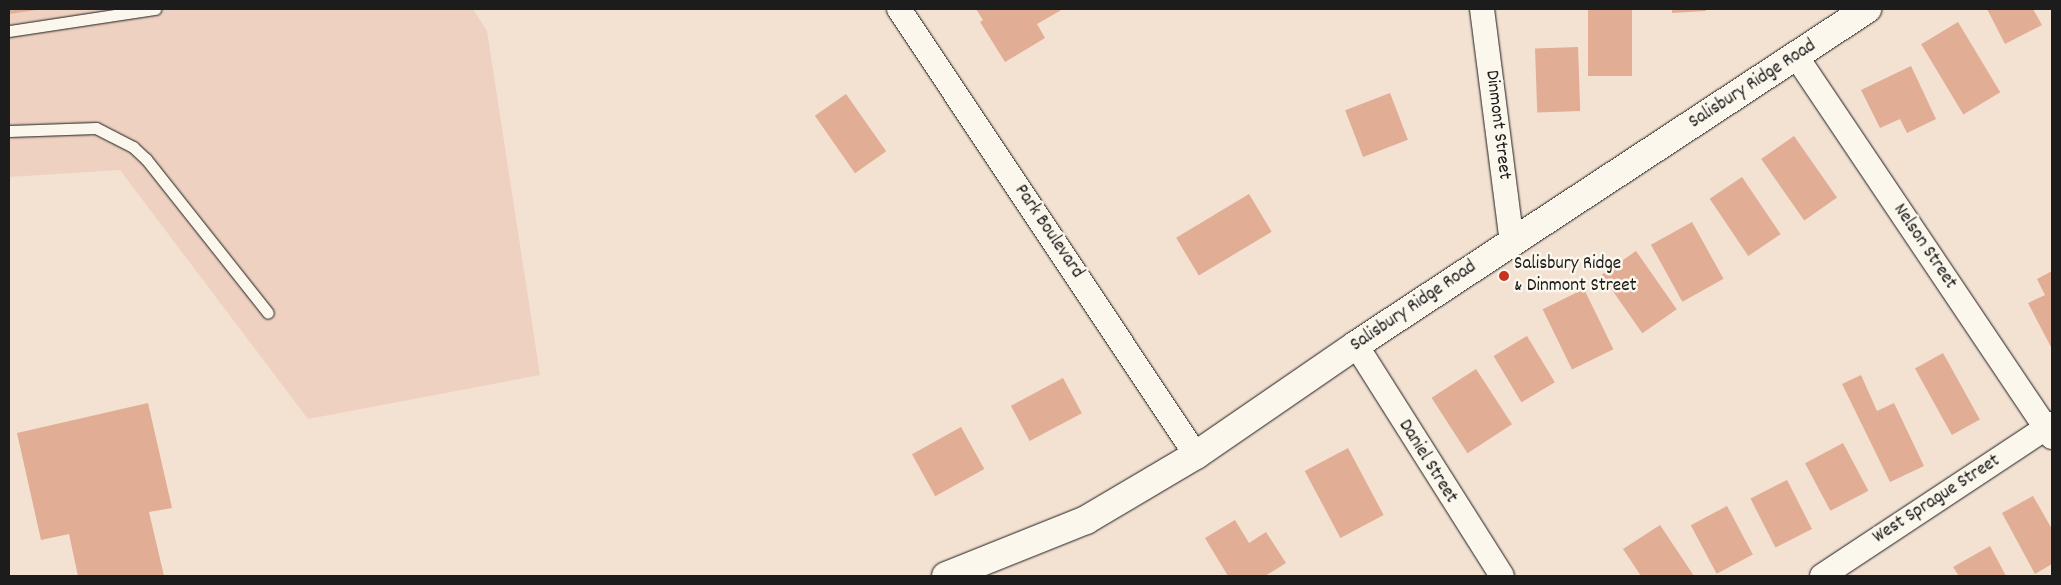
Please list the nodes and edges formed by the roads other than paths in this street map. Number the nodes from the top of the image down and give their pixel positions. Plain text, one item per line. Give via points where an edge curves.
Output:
1 (155, 9) edge
2 (899, 9) edge
3 (1482, 9) edge
4 (1867, 9) edge
5 (9, 30) edge
6 (1796, 56) junction
7 (9, 131) edge
8 (1512, 242) junction
9 (268, 313) dead end
10 (1356, 345) junction
11 (2050, 430) edge
12 (1196, 455) junction
13 (946, 576) edge
14 (1502, 576) edge
15 (1822, 576) edge

1 - 5 lane
2 - 12 street, Park Boulevard
3 - 8 street, Dinmont Street
4 - 6 street, Salisbury Ridge Road
6 - 8 street, Salisbury Ridge Road
6 - 11 street, Nelson Street
7 - 9 lane via 96,128 133,147 146,159
8 - 10 street, Salisbury Ridge Road
10 - 12 street, Salisbury Ridge Road
10 - 14 street, Daniel Street
11 - 15 street, West Sprague Street
12 - 13 street, Salisbury Ridge Road via 1086,520

